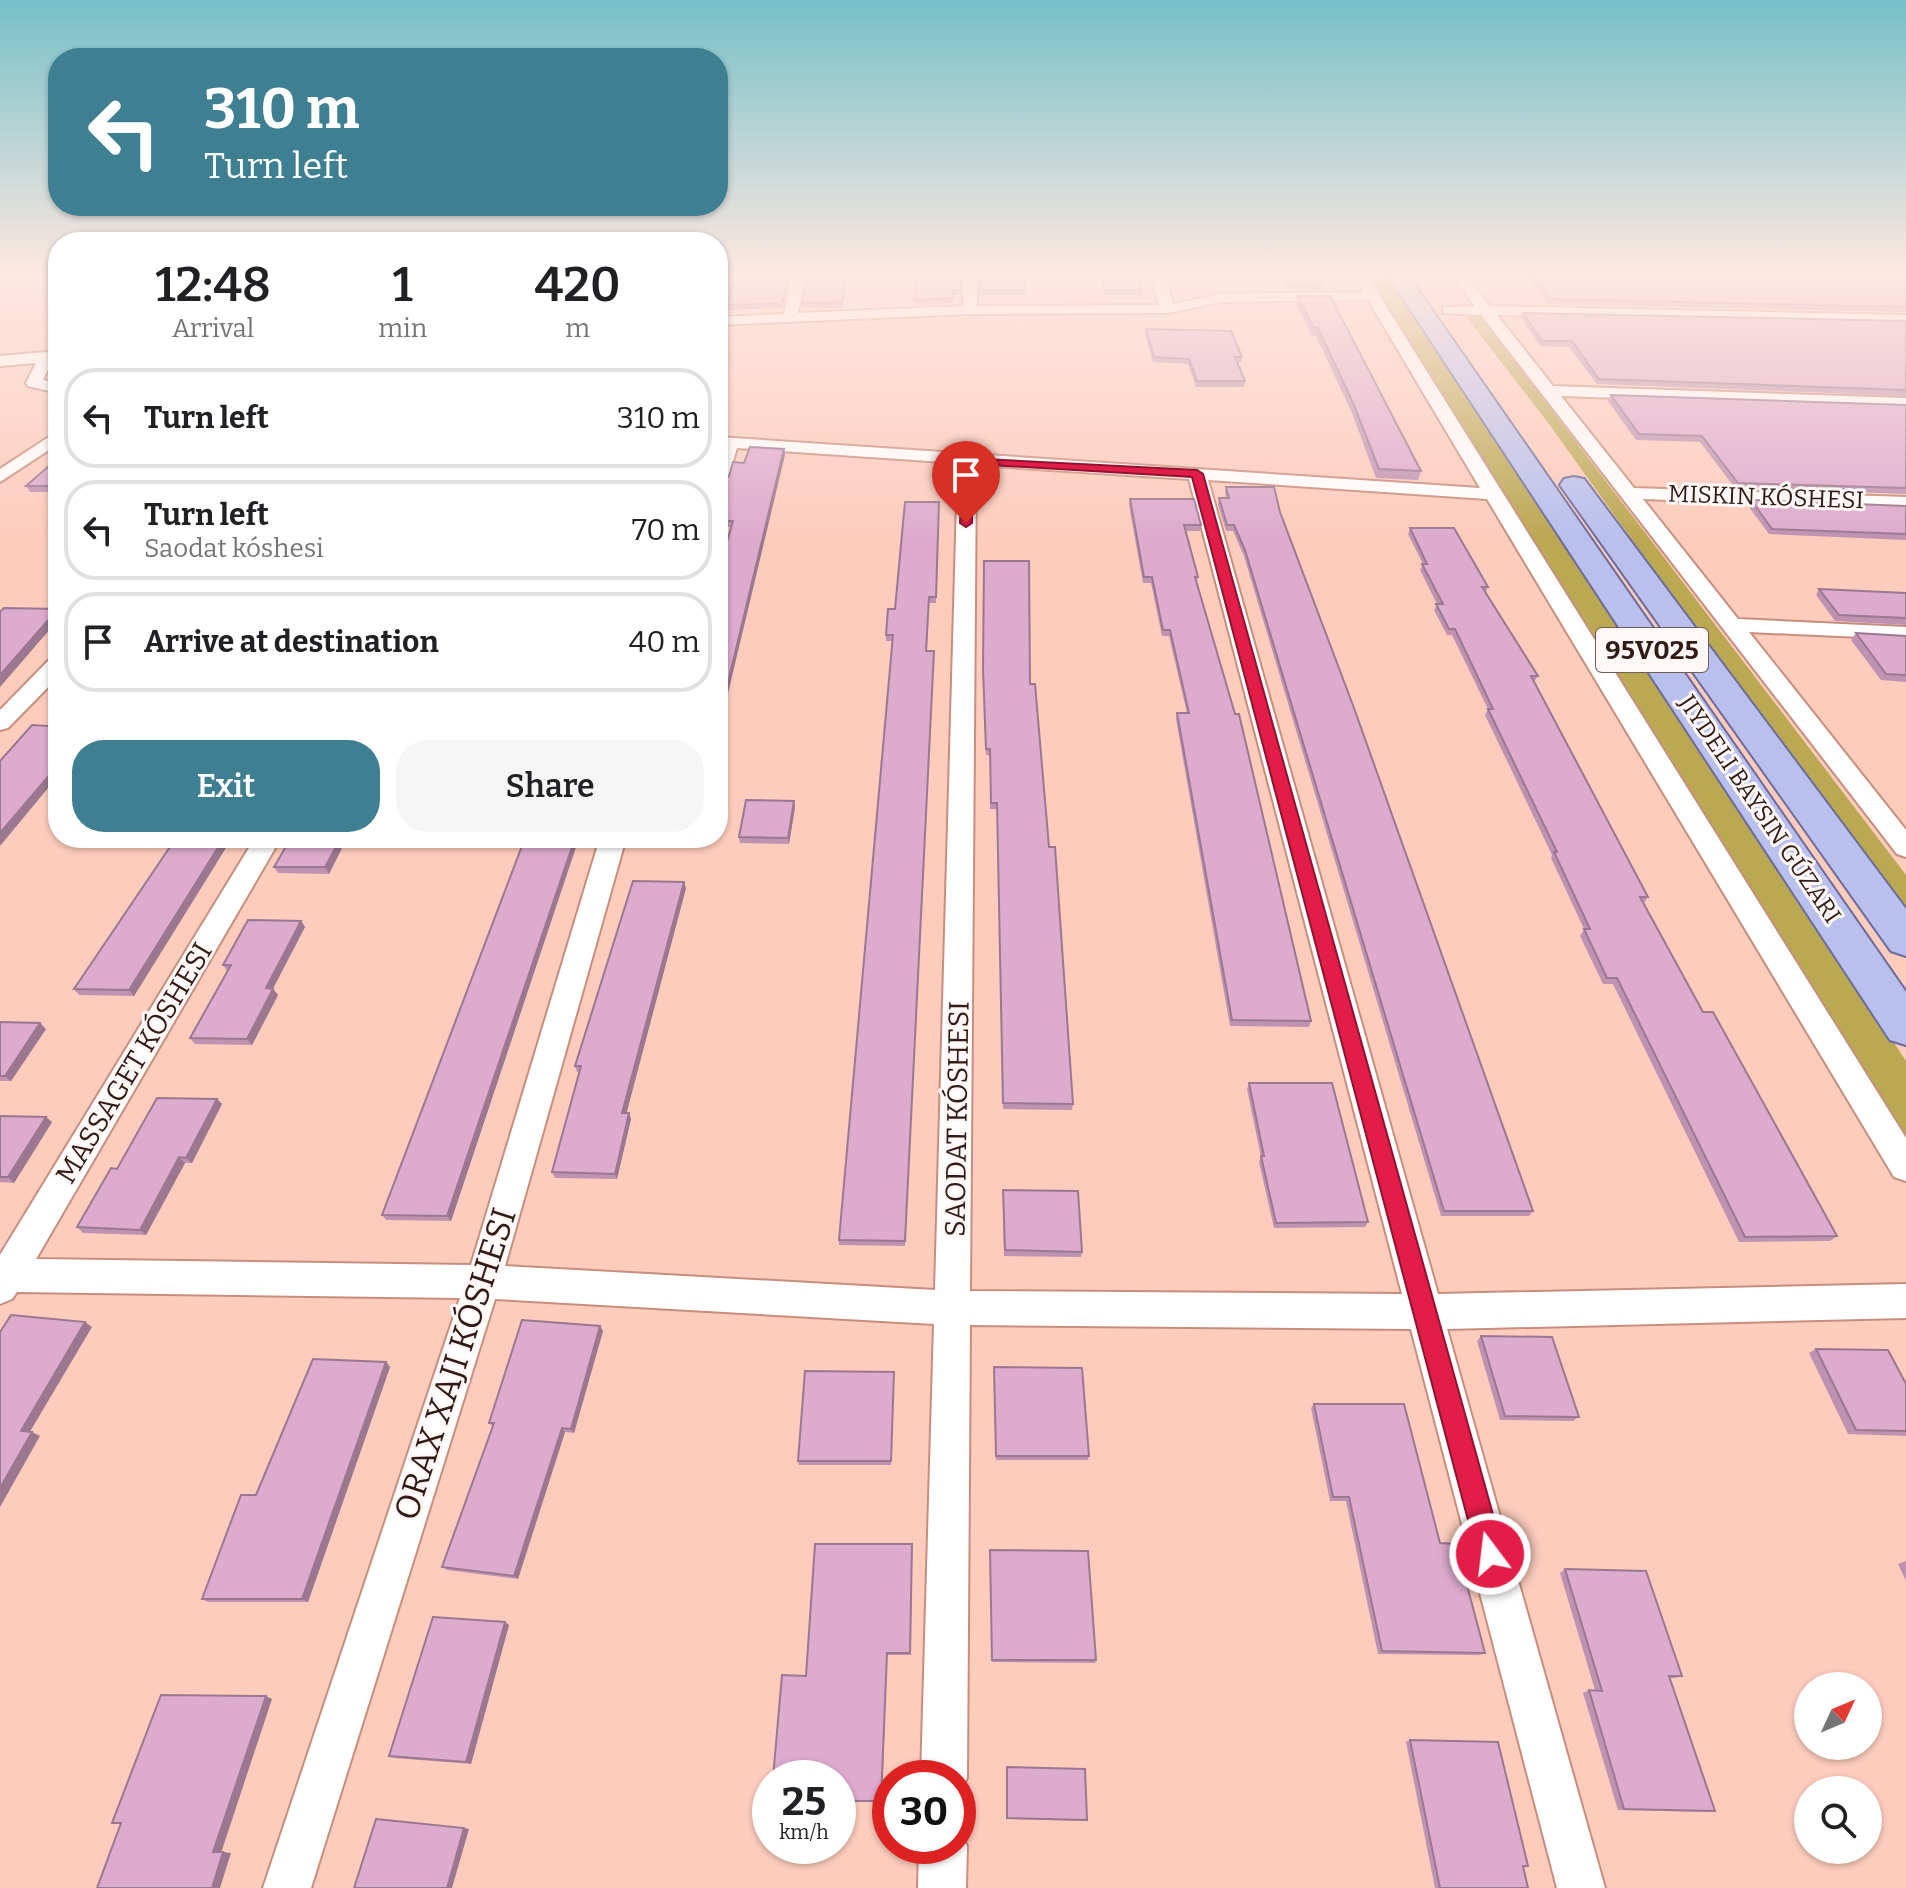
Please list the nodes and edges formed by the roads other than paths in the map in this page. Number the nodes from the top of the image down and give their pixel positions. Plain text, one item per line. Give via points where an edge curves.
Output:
1 (1413, 362) edge
2 (1457, 362) edge
3 (1486, 362) edge
4 (1525, 362) edge
5 (48, 363) edge
6 (48, 386) edge
7 (1547, 391) junction
8 (1906, 403) edge
9 (728, 442) edge
10 (48, 443) edge
11 (967, 460) junction
12 (1197, 474) junction
13 (0, 477) edge
14 (1627, 493) junction
15 (1493, 494) junction
16 (1906, 503) edge
17 (1731, 625) junction
18 (1906, 633) edge
19 (48, 674) edge
20 (0, 723) edge
21 (1895, 820) edge
22 (262, 848) edge
23 (610, 848) edge
24 (1906, 848) edge
25 (1906, 940) edge
26 (1906, 1027) edge
27 (1906, 1167) edge
28 (3, 1279) edge
29 (483, 1282) junction
30 (1906, 1301) edge
31 (954, 1308) junction
32 (1424, 1312) junction
33 (944, 1760) edge
34 (943, 1864) edge
35 (287, 1888) edge
36 (942, 1888) edge
37 (1581, 1888) edge

1 - 15 street
2 - 26 main road, 95V025
3 - 25 main road, 95V025
4 - 7 street
5 - 6 street via 34,383
7 - 8 street
7 - 14 street
9 - 11 street
10 - 13 street
11 - 12 street
11 - 31 street, SAODAT KÓSHESI
12 - 15 street
12 - 32 street
14 - 16 street, MISKIN KÓSHESI
14 - 17 street
15 - 27 street
17 - 18 street
17 - 21 street
19 - 20 street
21 - 24 street
22 - 28 street, MASSAGET KÓSHESI
23 - 29 street
28 - 29 street
29 - 31 street
29 - 35 street
30 - 32 street
31 - 32 street
31 - 33 street, SAODAT KÓSHESI
32 - 37 street
34 - 36 street

